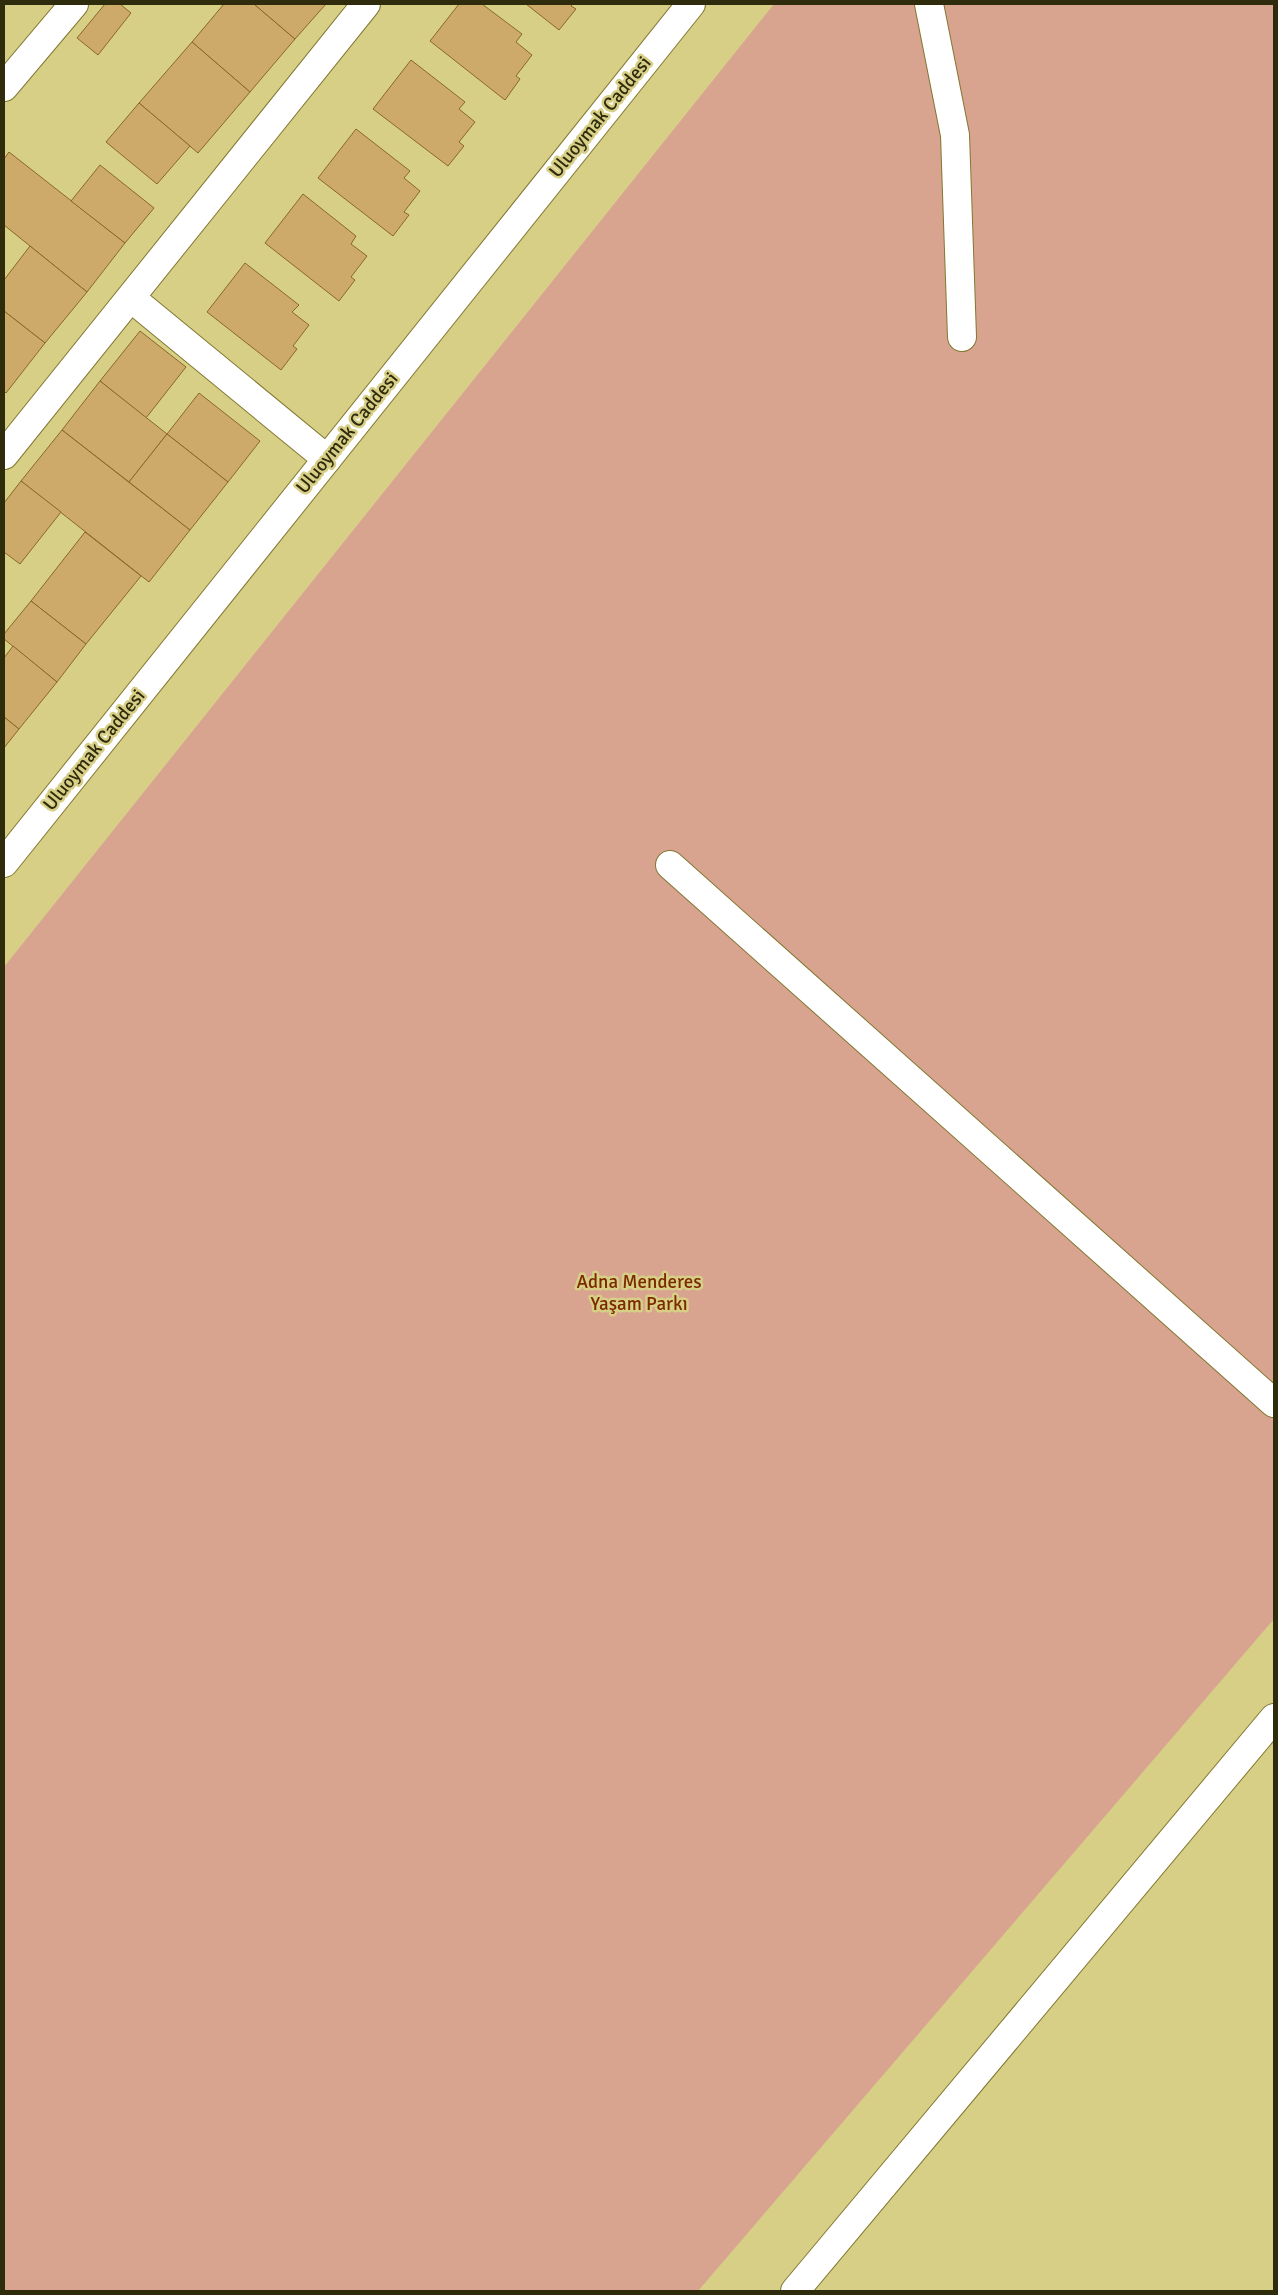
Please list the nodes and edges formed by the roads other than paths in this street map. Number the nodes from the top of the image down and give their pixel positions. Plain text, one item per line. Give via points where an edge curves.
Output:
1 (74, 4) edge
2 (366, 4) edge
3 (691, 4) edge
4 (930, 4) edge
5 (4, 87) edge
6 (131, 298) junction
7 (962, 337) dead end
8 (4, 456) edge
9 (327, 459) junction
10 (4, 863) edge
11 (670, 865) dead end
12 (1274, 1403) edge
13 (1274, 1718) edge
14 (795, 2291) edge

1 - 5 street
2 - 6 street
3 - 9 street, Uluoymak Caddesi
4 - 7 street via 955,135
6 - 8 street
6 - 9 street
9 - 10 street, Uluoymak Caddesi
11 - 12 street
13 - 14 street

